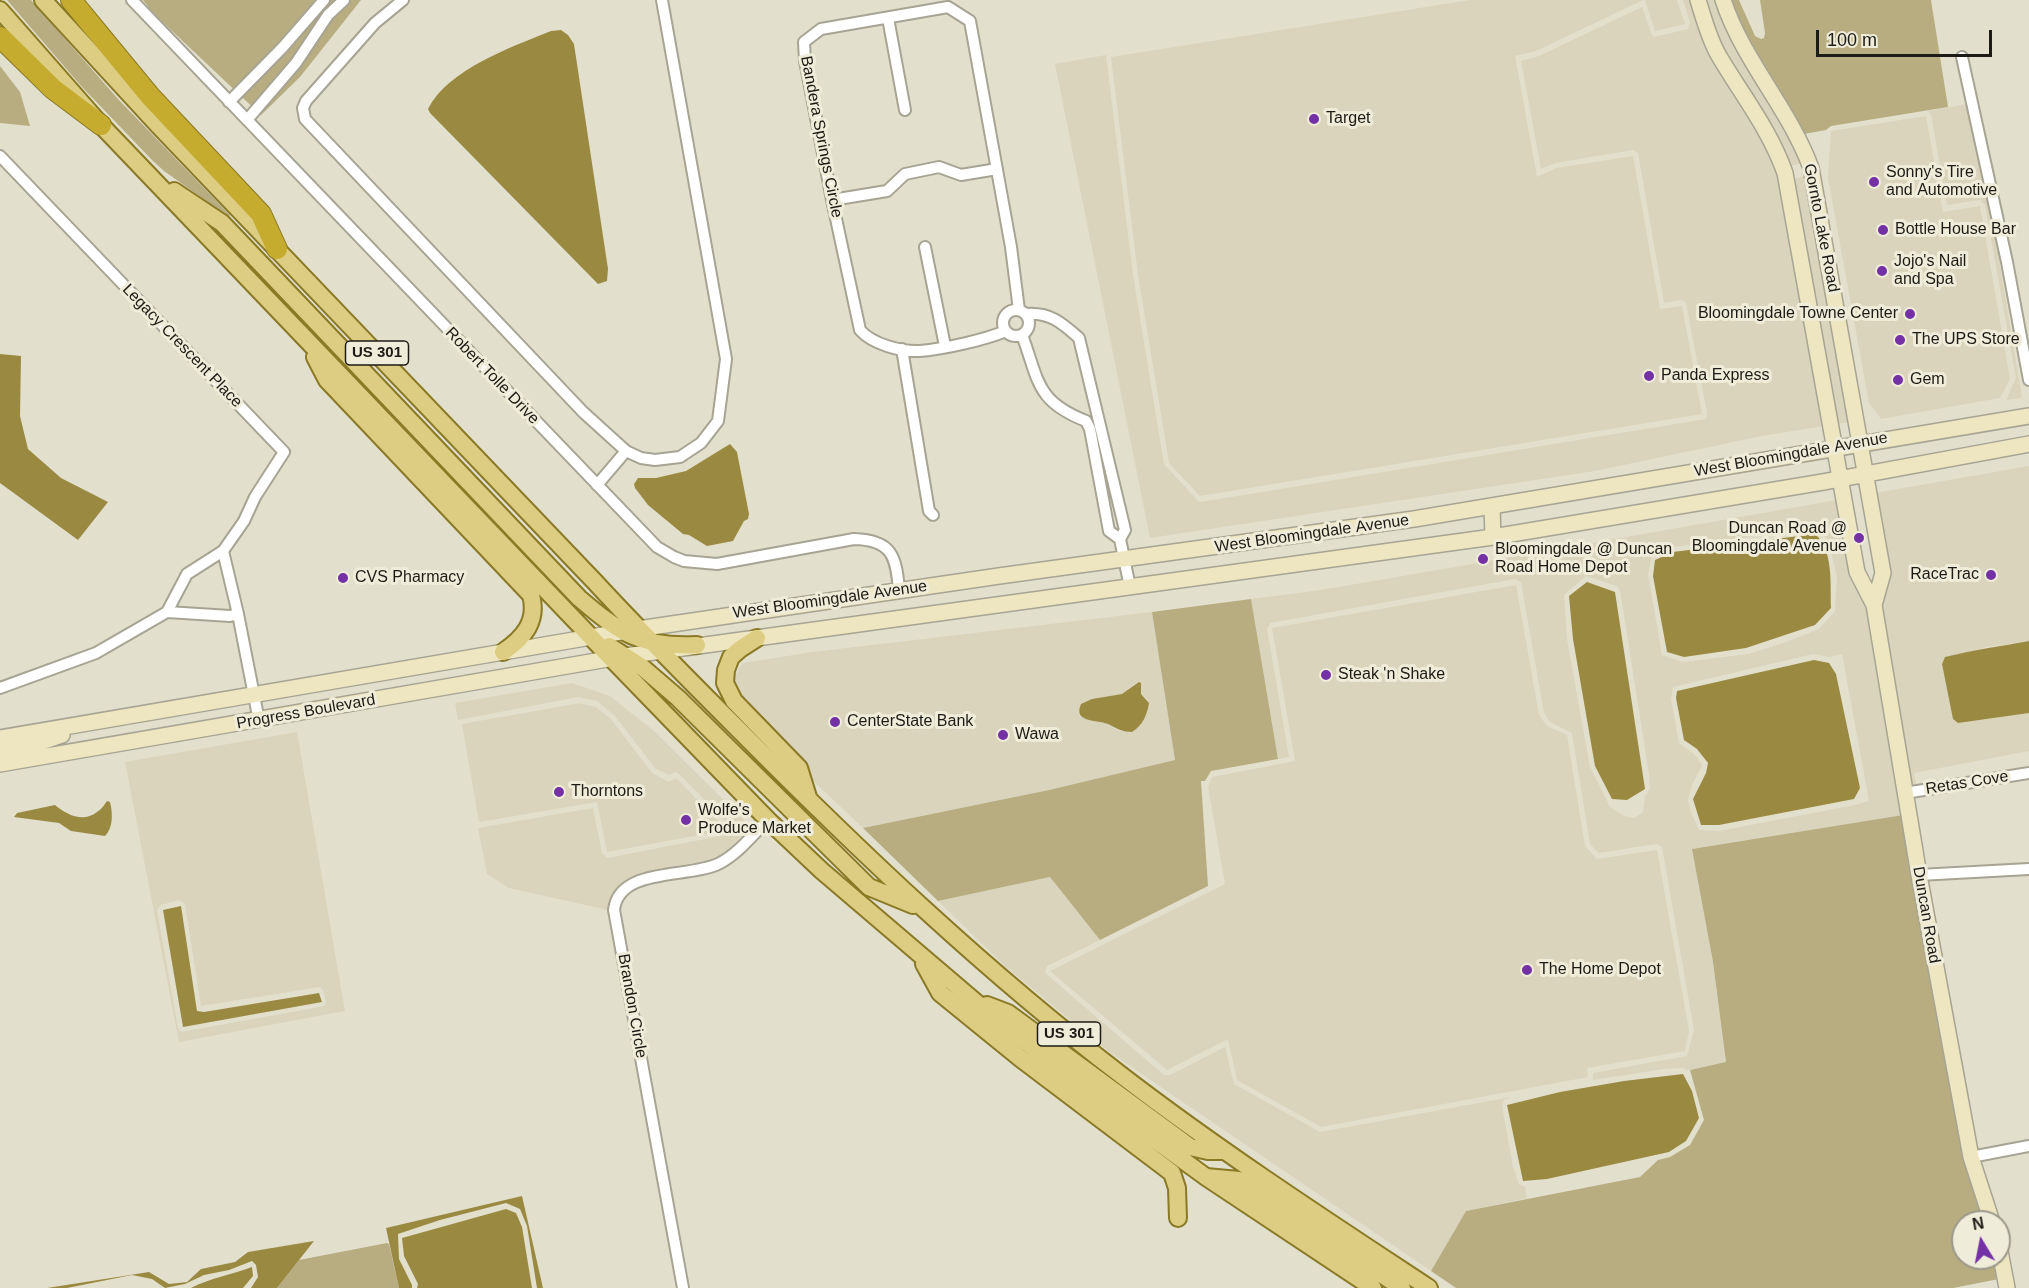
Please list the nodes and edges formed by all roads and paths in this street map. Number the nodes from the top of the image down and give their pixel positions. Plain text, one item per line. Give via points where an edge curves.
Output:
1 (43, 0) edge
2 (71, 0) edge
3 (132, 0) edge
4 (324, 0) edge
5 (344, 0) edge
6 (404, 0) edge
7 (662, 0) edge
8 (1698, 0) edge
9 (1723, 0) edge
10 (0, 10) edge
11 (888, 18) junction
12 (0, 37) edge
13 (1962, 57) dead end
14 (229, 102) junction
15 (905, 110) dead end
16 (246, 120) junction
17 (101, 125) junction
18 (0, 156) edge
19 (1811, 168) junction
20 (997, 170) junction
21 (1785, 173) junction
22 (148, 174) junction
23 (831, 200) junction
24 (925, 247) dead end
25 (277, 249) junction
26 (1023, 312) junction
27 (1006, 331) junction
28 (1022, 335) junction
29 (303, 336) junction
30 (945, 346) junction
31 (902, 349) junction
32 (2029, 380) edge
33 (2029, 416) edge
34 (1861, 443) junction
35 (2029, 444) edge
36 (1834, 448) junction
37 (626, 451) junction
38 (1866, 474) junction
39 (1840, 479) junction
40 (597, 484) junction
41 (1492, 507) junction
42 (933, 515) dead end
43 (1493, 537) junction
44 (1120, 539) junction
45 (223, 551) junction
46 (1124, 559) junction
47 (1130, 587) junction
48 (899, 590) junction
49 (1874, 605) junction
50 (167, 612) junction
51 (238, 614) junction
52 (631, 630) junction
53 (592, 638) junction
54 (757, 638) junction
55 (697, 645) joint
56 (657, 647) junction
57 (503, 652) junction
58 (618, 657) junction
59 (0, 687) edge
60 (254, 694) junction
61 (207, 702) junction
62 (259, 721) junction
63 (0, 738) edge
64 (0, 750) edge
65 (0, 764) edge
66 (2029, 773) edge
67 (1905, 793) junction
68 (809, 801) junction
69 (768, 820) junction
70 (2029, 869) edge
71 (1919, 875) junction
72 (921, 908) junction
73 (919, 955) junction
74 (968, 997) junction
75 (2029, 1146) edge
76 (1225, 1151) junction
77 (1971, 1157) junction
78 (1206, 1177) junction
79 (1988, 1210) edge
80 (1178, 1218) dead end
81 (2004, 1270) edge
82 (683, 1288) edge
83 (1373, 1288) edge
84 (1402, 1288) edge
85 (1429, 1288) edge
86 (2007, 1288) edge

1 - 25 main road, US 301
2 - 25 highway via 150,96 261,214
3 - 14 street, Robert Tolle Drive
4 - 14 street
5 - 16 street
6 - 37 street via 375,23 306,101 306,119 583,412
7 - 37 street via 726,359 718,421 701,443 680,457 655,460
8 - 21 main road, Gornto Lake Road via 1719,55 1757,114
9 - 19 main road, Gornto Lake Road via 1746,52 1795,129
10 - 17 main road, US 301
11 - 15 street
11 - 20 street, Bandera Springs Circle via 948,7 970,21
11 - 23 street, Bandera Springs Circle via 821,29 804,42
12 - 17 highway via 53,89
13 - 32 street
14 - 16 street, Robert Tolle Drive
16 - 40 street, Robert Tolle Drive
17 - 22 main road, US 301
18 - 45 street, Legacy Crescent Place via 284,452
19 - 21 main road
19 - 34 main road, Gornto Lake Road
20 - 23 street via 961,175 939,167 905,174 886,191
20 - 26 street, Bandera Springs Circle
21 - 36 main road, Gornto Lake Road
22 - 29 main road, US 301
22 - 52 main road via 222,223 569,587 599,615
23 - 31 street, Bandera Springs Circle via 860,330 866,337
24 - 30 street
25 - 52 main road, US 301 via 595,582
26 - 27 street via 1010,311 1003,322
26 - 28 street via 1029,326
26 - 44 street via 1040,313 1061,322 1079,338 1125,530
27 - 28 street via 1012,336
27 - 30 street, Bandera Springs Circle
28 - 44 street via 1044,394 1086,421 1090,429 1109,531
29 - 53 main road, US 301
29 - 57 main road via 327,380 531,595 532,620 516,643
30 - 31 street, Bandera Springs Circle via 918,351
31 - 42 street via 929,511
33 - 34 main road, West Bloomingdale Avenue
34 - 36 main road, West Bloomingdale Avenue
34 - 38 main road, Gornto Lake Road
35 - 38 main road, West Bloomingdale Avenue
36 - 39 main road, Duncan Road
36 - 41 main road, West Bloomingdale Avenue
37 - 40 street
38 - 39 main road, West Bloomingdale Avenue
38 - 49 main road, Duncan Road via 1883,573
39 - 43 main road, West Bloomingdale Avenue
39 - 49 main road, Duncan Road via 1857,572
40 - 48 street, Robert Tolle Drive via 657,547 674,557 717,564 870,539 892,554
41 - 43 main road
41 - 46 main road, West Bloomingdale Avenue
43 - 47 main road, West Bloomingdale Avenue
44 - 46 street
45 - 50 street, Legacy Crescent Place via 188,574
45 - 51 street
46 - 47 street
46 - 48 main road, West Bloomingdale Avenue
47 - 54 main road, West Bloomingdale Avenue
48 - 52 main road, West Bloomingdale Avenue
49 - 67 main road, Duncan Road
50 - 51 street
50 - 59 street via 96,653
51 - 60 street
52 - 53 main road, West Bloomingdale Avenue
52 - 56 main road via 639,640
53 - 57 main road, Progress Boulevard
53 - 58 main road, US 301
54 - 55 main road, West Bloomingdale Avenue
54 - 68 main road via 731,657 724,683 734,701 800,768
55 - 56 main road
56 - 58 main road
56 - 68 main road, US 301
57 - 60 main road, Progress Boulevard
58 - 62 main road, Progress Boulevard
58 - 69 main road, US 301
58 - 72 main road via 647,671 678,698 869,887
60 - 61 main road, Progress Boulevard
60 - 62 street
61 - 63 main road, Progress Boulevard
61 - 64 main road via 193,711
62 - 65 main road, Progress Boulevard
66 - 67 street, Retas Cove
67 - 71 main road, Duncan Road
68 - 72 main road, US 301
69 - 73 main road, US 301
69 - 82 street, Brandon Circle via 720,863 634,883 615,903
70 - 71 street
71 - 77 main road, Duncan Road
72 - 76 main road, US 301 via 1077,1040
73 - 74 main road, US 301
73 - 80 main road via 940,993 1172,1173
74 - 76 main road via 1008,1013 1190,1147
74 - 78 main road, US 301
75 - 77 street
76 - 85 main road, US 301
77 - 79 main road, Duncan Road
78 - 83 main road, US 301
78 - 84 main road via 1239,1180
81 - 86 main road

